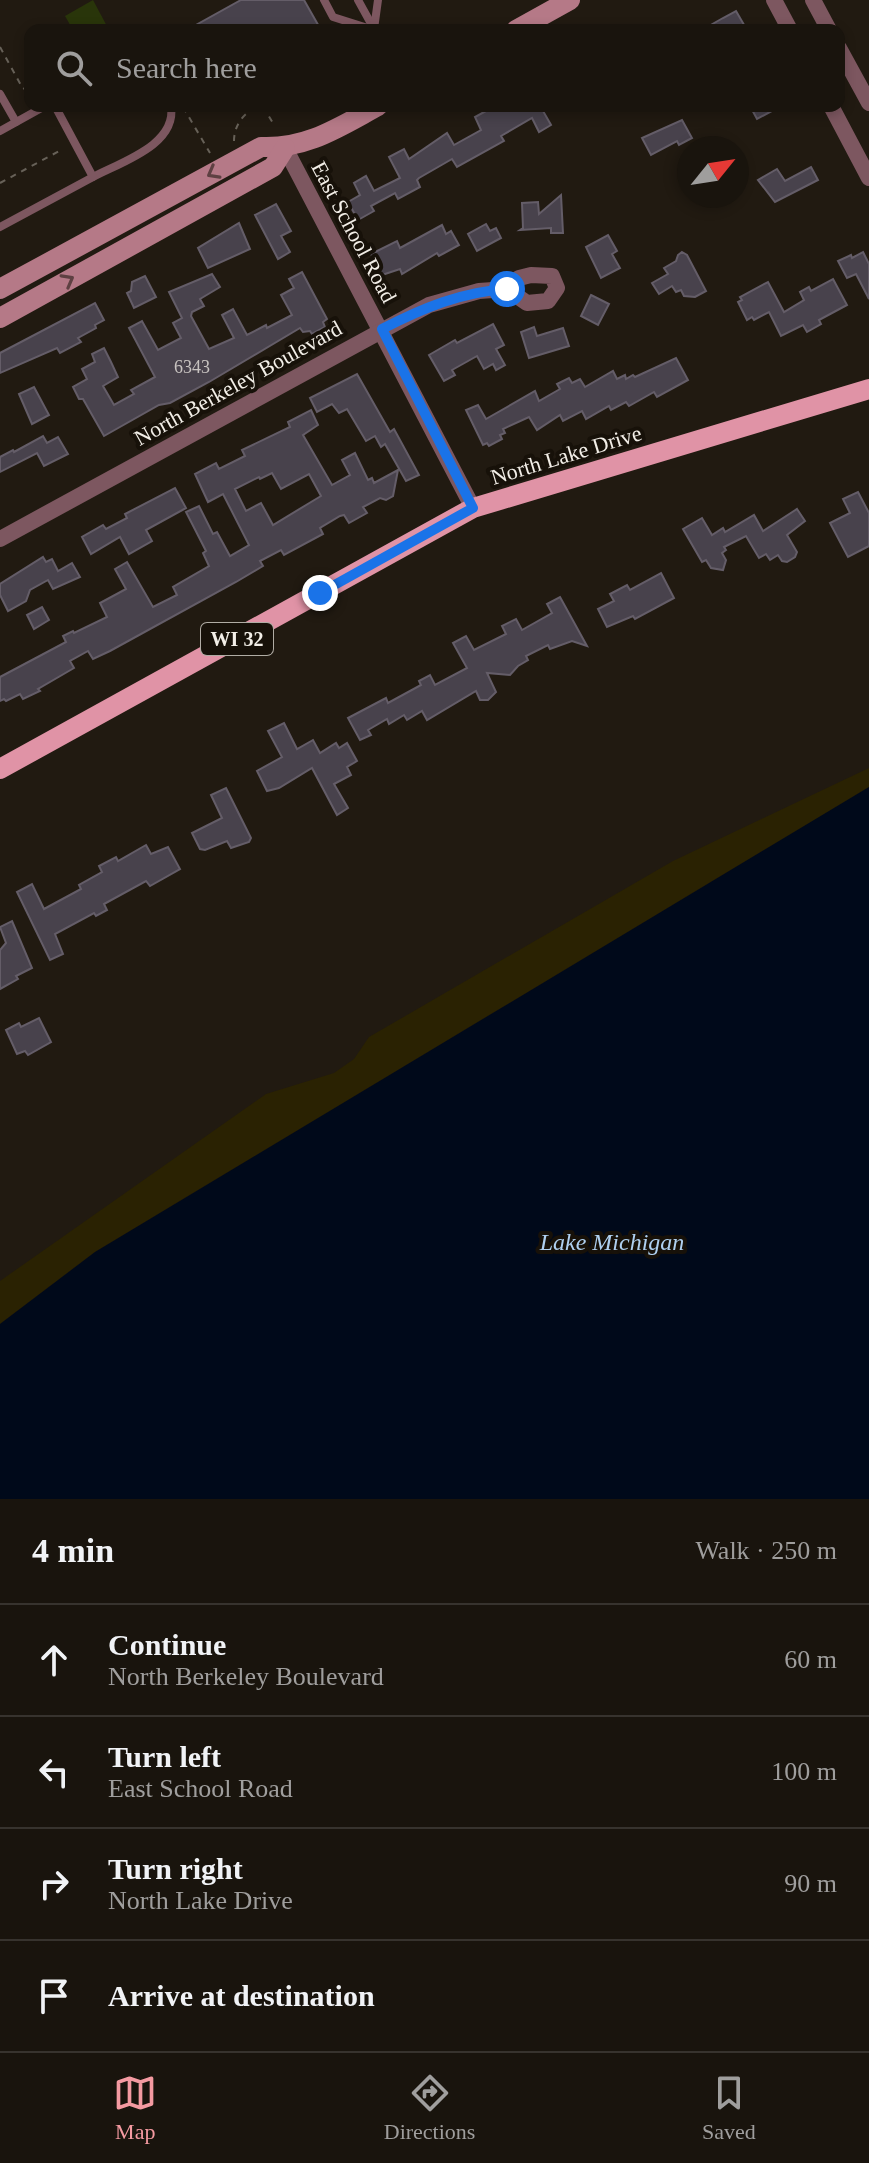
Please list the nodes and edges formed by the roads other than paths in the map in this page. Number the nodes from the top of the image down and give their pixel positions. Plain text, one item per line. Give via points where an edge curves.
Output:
1 (324, 0) edge
2 (358, 0) edge
3 (378, 0) edge
4 (570, 0) edge
5 (774, 0) edge
6 (813, 0) edge
7 (355, 24) edge
8 (371, 24) edge
9 (375, 24) edge
10 (527, 24) edge
11 (787, 24) edge
12 (826, 24) edge
13 (845, 59) edge
14 (0, 94) edge
15 (869, 103) edge
16 (34, 112) edge
17 (58, 112) edge
18 (171, 112) edge
19 (367, 112) edge
20 (834, 112) edge
21 (16, 122) junction
22 (0, 131) edge
23 (285, 148) junction
24 (93, 177) junction
25 (869, 178) edge
26 (0, 227) edge
27 (0, 289) edge
28 (507, 289) dead end
29 (0, 318) edge
30 (382, 329) junction
31 (869, 389) edge
32 (473, 508) junction
33 (0, 539) edge
34 (0, 769) edge

1 - 7 lane via 333,17
2 - 8 lane
3 - 9 lane
4 - 10 street
5 - 11 street
6 - 12 street
13 - 15 street
14 - 21 lane
16 - 21 lane
17 - 24 lane
18 - 24 lane via 163,137
19 - 23 street
20 - 25 street
21 - 22 lane
23 -> 27 street via 261,147
29 -> 23 street via 273,167
23 - 30 street, East School Road
24 - 26 lane
28 - 30 street, North Berkeley Boulevard via 429,305
30 - 32 street, East School Road
30 - 33 street, North Berkeley Boulevard
31 - 32 main road, North Lake Drive / WI 32
32 - 34 main road, North Lake Drive / WI 32

